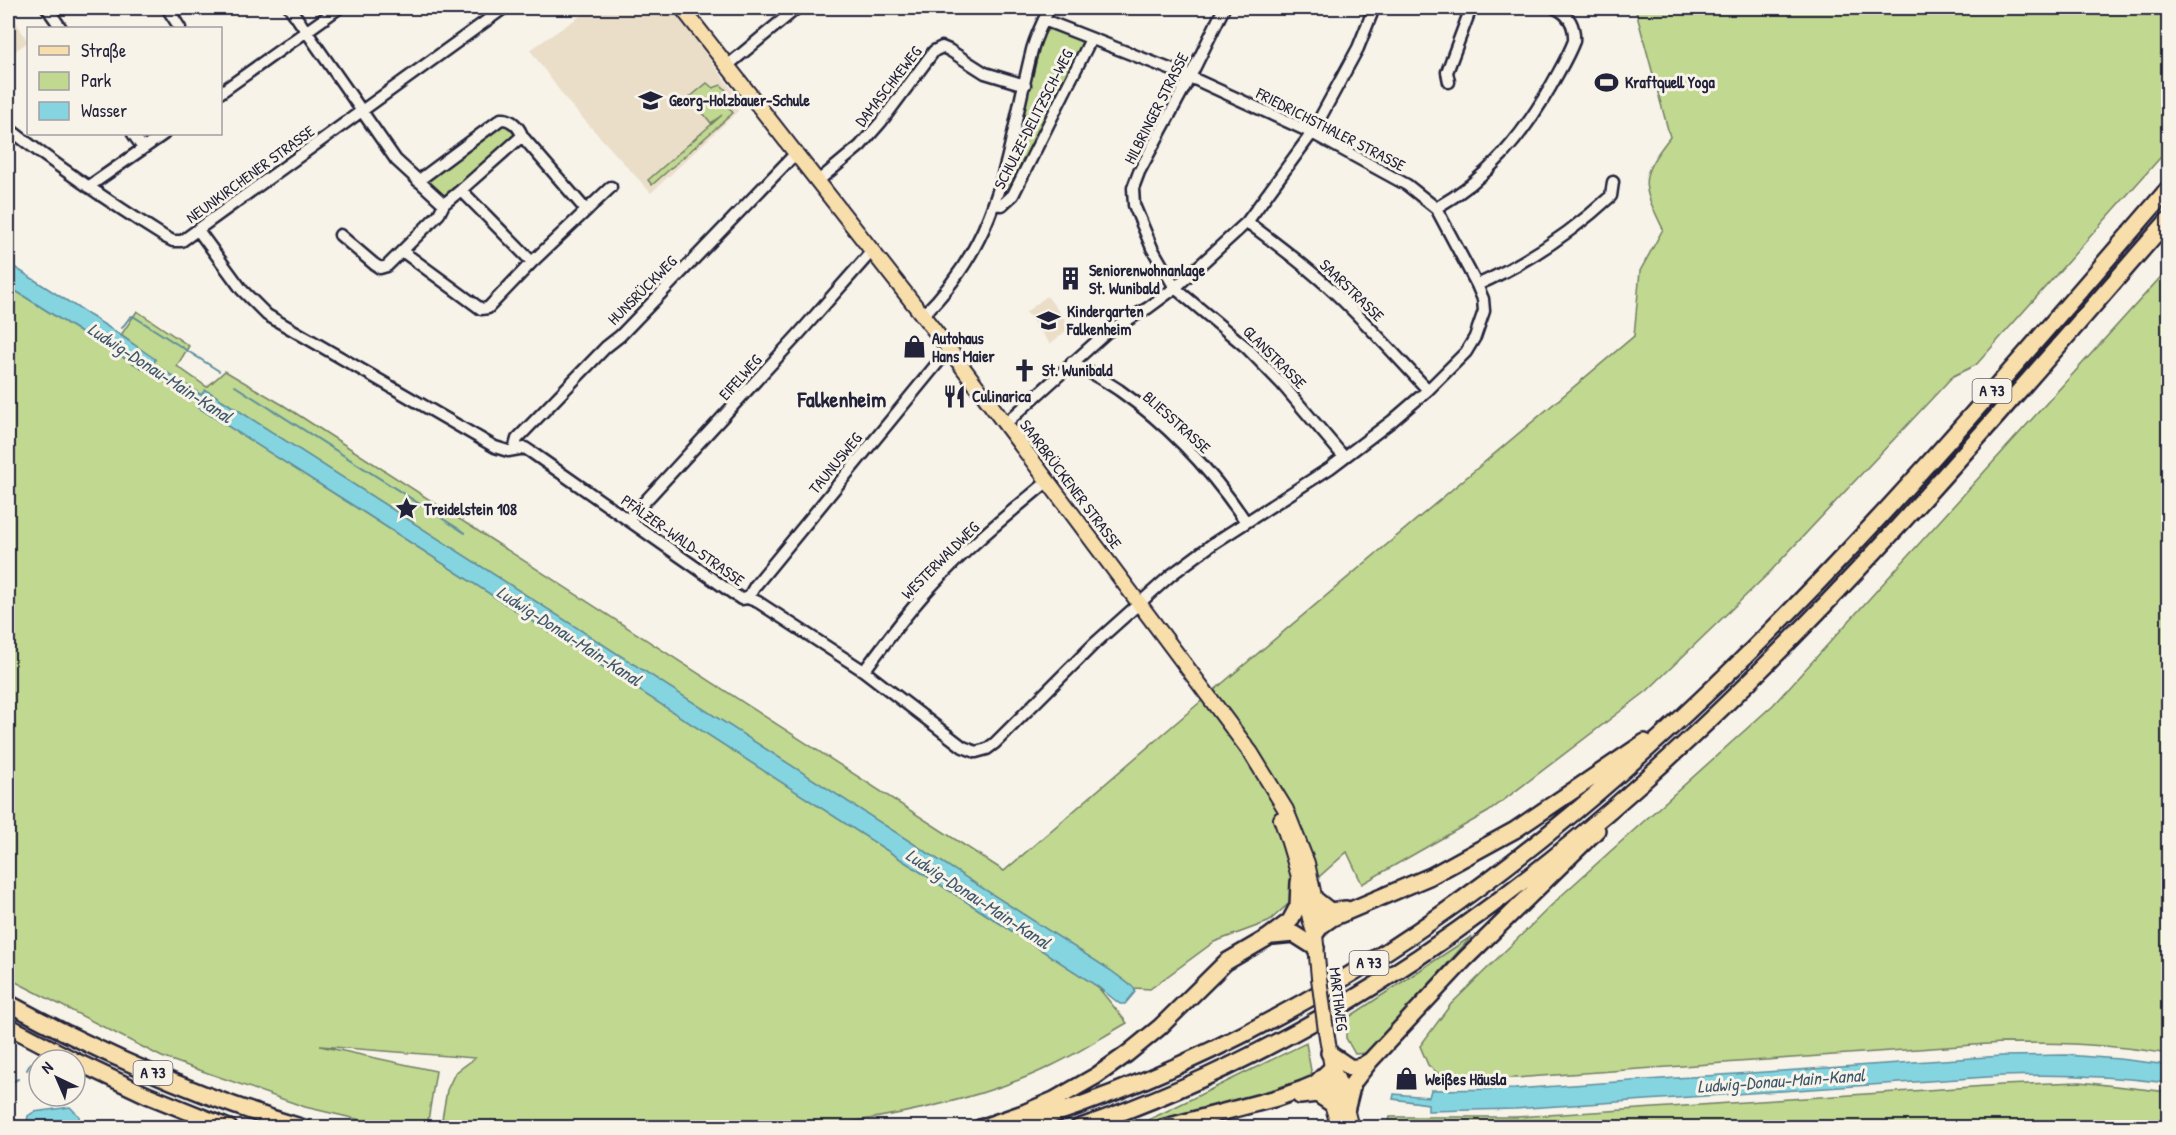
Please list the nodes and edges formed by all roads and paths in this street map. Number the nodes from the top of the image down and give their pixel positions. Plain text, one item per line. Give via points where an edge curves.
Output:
1 (47, 8) edge
2 (166, 8) edge
3 (290, 8) edge
4 (339, 8) edge
5 (504, 8) edge
6 (682, 8) edge
7 (797, 8) edge
8 (1049, 8) edge
9 (1224, 8) edge
10 (1374, 8) edge
11 (1472, 8) edge
12 (1555, 8) edge
13 (1044, 20) junction
14 (60, 27) edge
15 (179, 27) edge
16 (306, 31) junction
17 (1091, 39) junction
18 (728, 66) junction
19 (1190, 77) junction
20 (1449, 82) dead end
21 (1025, 85) junction
22 (222, 91) edge
23 (362, 111) junction
24 (8, 128) edge
25 (1312, 133) junction
26 (134, 135) edge
27 (162, 135) edge
28 (522, 136) junction
29 (143, 148) junction
30 (796, 153) junction
31 (418, 181) junction
32 (818, 181) junction
33 (1613, 182) dead end
34 (88, 187) junction
35 (610, 187) dead end
36 (2169, 189) edge
37 (461, 190) junction
38 (444, 204) junction
39 (995, 204) junction
40 (1436, 208) junction
41 (586, 210) junction
42 (2169, 220) edge
43 (1247, 222) junction
44 (198, 230) junction
45 (340, 235) dead end
46 (402, 251) junction
47 (872, 251) junction
48 (532, 262) junction
49 (1477, 285) junction
50 (1175, 288) junction
51 (922, 316) junction
52 (949, 349) junction
53 (1072, 362) junction
54 (1428, 390) junction
55 (1005, 424) junction
56 (514, 450) junction
57 (1344, 457) junction
58 (1048, 481) junction
59 (628, 520) junction
60 (1246, 522) junction
61 (748, 598) junction
62 (1139, 603) junction
63 (864, 670) junction
64 (1680, 719) junction
65 (1272, 786) junction
66 (1624, 798) junction
67 (1299, 882) junction
68 (1316, 900) junction
69 (1355, 908) junction
70 (1267, 938) junction
71 (1316, 941) junction
72 (8, 1003) edge
73 (8, 1026) edge
74 (49, 1048) edge
75 (1331, 1061) junction
76 (1370, 1061) junction
77 (87, 1067) edge
78 (1276, 1098) junction
79 (1332, 1104) junction
80 (1344, 1121) edge
81 (229, 1128) edge
82 (304, 1128) edge
83 (980, 1128) edge
84 (1011, 1128) edge
85 (1078, 1128) edge
86 (1162, 1128) edge

1 - 14 street
2 - 15 street
3 - 16 street
4 - 16 street
5 - 23 street, NEUNKIRCHENER STRASSE
6 - 18 main road, SAARBRÜCKENER STRASSE
7 - 18 street
8 - 13 street, SCHULZE-DELITZSCH-WEG
9 - 19 street, HILBRINGER STRASSE
10 - 25 street via 1358,48
11 - 20 street via 1447,72
12 - 40 street via 1572,24 1574,41 1537,111 1484,174
13 - 17 street, FRIEDRICHSTHALER STRASSE
13 - 21 street, SCHULZE-DELITZSCH-WEG via 1031,52
16 - 22 street
16 - 23 street
17 - 19 street, FRIEDRICHSTHALER STRASSE
17 - 39 street, SCHULZE-DELITZSCH-WEG via 1013,195 1002,205
18 - 30 main road, SAARBRÜCKENER STRASSE
19 - 25 street, FRIEDRICHSTHALER STRASSE
19 - 50 street, HILBRINGER STRASSE via 1133,188 1134,205 1152,248
21 - 32 street, DAMASCHKEWEG via 985,73 949,50 934,51 860,146
21 - 39 street, SCHULZE-DELITZSCH-WEG
23 - 31 street via 396,160
23 - 44 street, NEUNKIRCHENER STRASSE
24 - 34 street, NEUNKIRCHENER STRASSE
25 - 40 street, FRIEDRICHSTHALER STRASSE via 1407,185
25 - 43 street
26 - 29 street
27 - 29 street
28 - 31 street via 511,121 501,119
28 - 37 street
28 - 41 street
29 - 34 street
30 - 32 main road, SAARBRÜCKENER STRASSE
30 - 56 street, HUNSRÜCKWEG via 517,439
31 - 38 street
32 - 47 main road, SAARBRÜCKENER STRASSE
33 - 49 street via 1611,196 1578,224 1533,256
34 - 44 street, NEUNKIRCHENER STRASSE via 173,241 182,241
35 - 41 street
36 - 64 highway, A 73 via 1874,523
37 - 38 street
37 - 48 street
38 - 46 street
39 - 51 street, SCHULZE-DELITZSCH-WEG via 962,268
40 - 49 street, FRIEDRICHSTHALER STRASSE
41 - 48 street
42 - 66 highway, A 73 via 1852,576 1740,690
43 - 50 street
43 - 54 street, SAARSTRASSE via 1334,292
44 - 56 street, PFÄLZER-WALD-STRASSE via 242,291 267,315 495,447
45 - 46 street via 380,268
46 - 48 street via 482,309 488,308
47 - 51 main road, SAARBRÜCKENER STRASSE
47 - 59 street, EIFELWEG
49 - 54 street, FRIEDRICHSTHALER STRASSE via 1484,311 1475,337 1459,360
50 - 53 street via 1107,332
50 - 57 street, GLANSTRASSE via 1254,355
51 - 52 main road, SAARBRÜCKENER STRASSE
52 - 55 main road, SAARBRÜCKENER STRASSE
52 - 61 street, TAUNUSWEG
53 - 55 street
53 - 60 street, BLIESSTRASSE via 1119,390 1159,421 1223,487
54 - 57 street, FRIEDRICHSTHALER STRASSE
55 - 58 main road, SAARBRÜCKENER STRASSE
56 - 59 street, PFÄLZER-WALD-STRASSE via 525,448
57 - 60 street, FRIEDRICHSTHALER STRASSE
58 - 62 main road, SAARBRÜCKENER STRASSE
58 - 63 street, WESTERWALDWEG via 940,577
59 - 61 street, PFÄLZER-WALD-STRASSE via 741,599
60 - 62 street, FRIEDRICHSTHALER STRASSE
61 - 63 street, PFÄLZER-WALD-STRASSE
62 - 63 street, PFÄLZER-WALD-STRASSE via 995,743 976,752 963,747
62 - 65 main road, SAARBRÜCKENER STRASSE
64 - 69 highway via 1515,830 1431,876
64 - 84 highway, A 73 via 1514,862 1344,979 1263,1025 1161,1074
65 - 67 main road, SAARBRÜCKENER STRASSE
65 - 68 main road, SAARBRÜCKENER STRASSE via 1298,836
66 - 76 highway, A 73 via 1590,839 1465,959
66 - 85 highway, A 73 via 1481,912 1345,1002 1205,1077
67 - 70 highway via 1294,915
67 - 71 main road, SAARBRÜCKENER STRASSE
68 - 69 highway via 1330,911
68 - 71 main road, SAARBRÜCKENER STRASSE
69 - 71 highway via 1326,921
70 - 71 highway via 1294,934
70 - 83 highway via 1226,962 1147,1038 1096,1076 1040,1106
71 - 75 main road, MARTHWEG, bridge
72 - 82 highway, A 73 via 153,1073
73 - 74 highway, A 73
75 - 76 highway via 1350,1068
75 - 78 highway via 1312,1086
75 - 79 main road, MARTHWEG via 1328,1090
75 - 80 main road, MARTHWEG via 1340,1085
76 - 80 highway, A 73 via 1353,1083
77 - 81 highway, A 73
78 - 79 highway via 1317,1094
78 - 86 highway
79 - 80 main road, MARTHWEG

